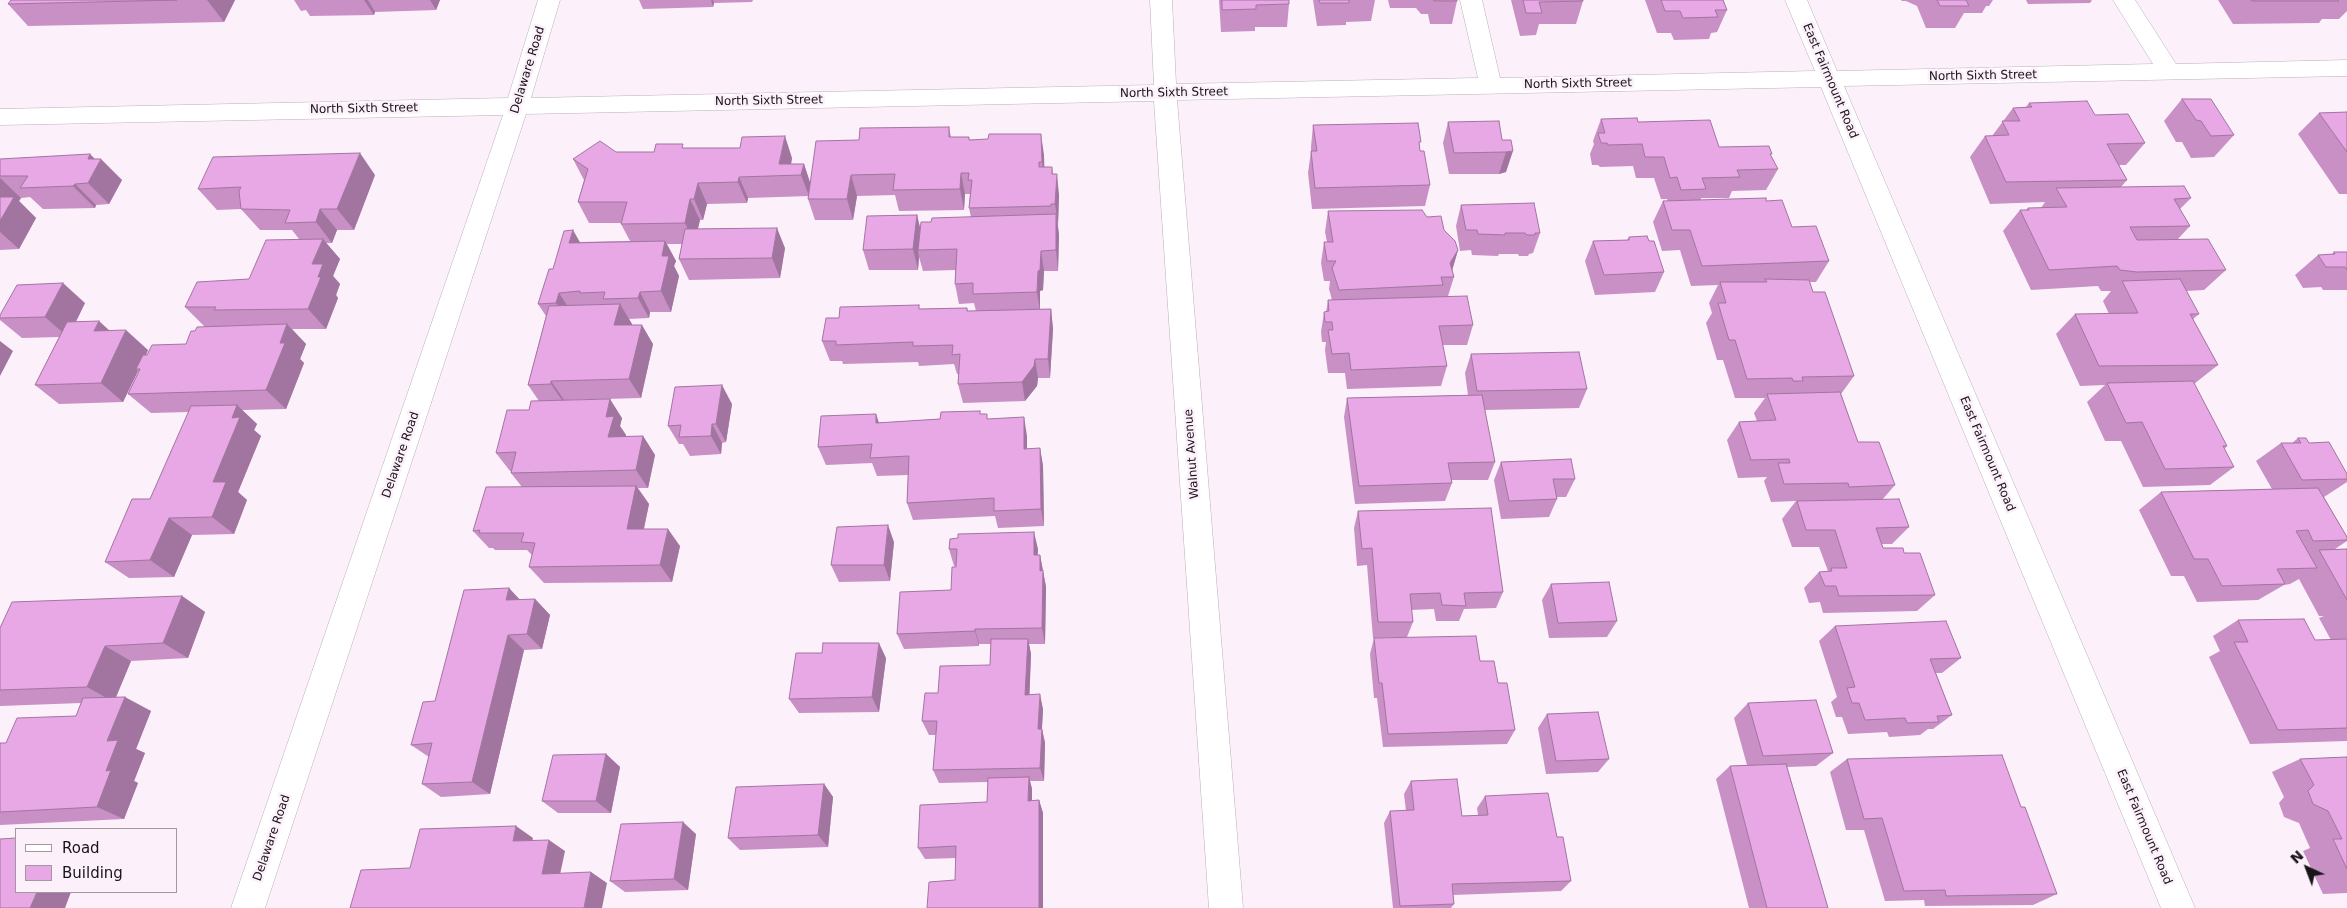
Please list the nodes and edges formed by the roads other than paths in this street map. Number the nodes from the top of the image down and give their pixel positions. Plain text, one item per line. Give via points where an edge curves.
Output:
1 (549, 0) edge
2 (1161, 0) edge
3 (1471, 0) edge
4 (1796, 0) edge
5 (2124, 0) edge
6 (2347, 68) edge
7 (2169, 71) junction
8 (1830, 79) junction
9 (1491, 86) junction
10 (1166, 92) junction
11 (518, 106) junction
12 (0, 117) edge
13 (248, 908) edge
14 (1226, 908) edge
15 (2178, 908) edge

1 - 11 street, Delaware Road
2 - 10 street, Walnut Avenue
3 - 9 street
4 - 8 street, East Fairmount Road
5 - 7 street
6 - 7 street, North Sixth Street
7 - 8 street, North Sixth Street
8 - 9 street, North Sixth Street
8 - 15 street, East Fairmount Road
9 - 10 street, North Sixth Street
10 - 11 street, North Sixth Street
10 - 14 street, Walnut Avenue
11 - 12 street, North Sixth Street
11 - 13 street, Delaware Road

